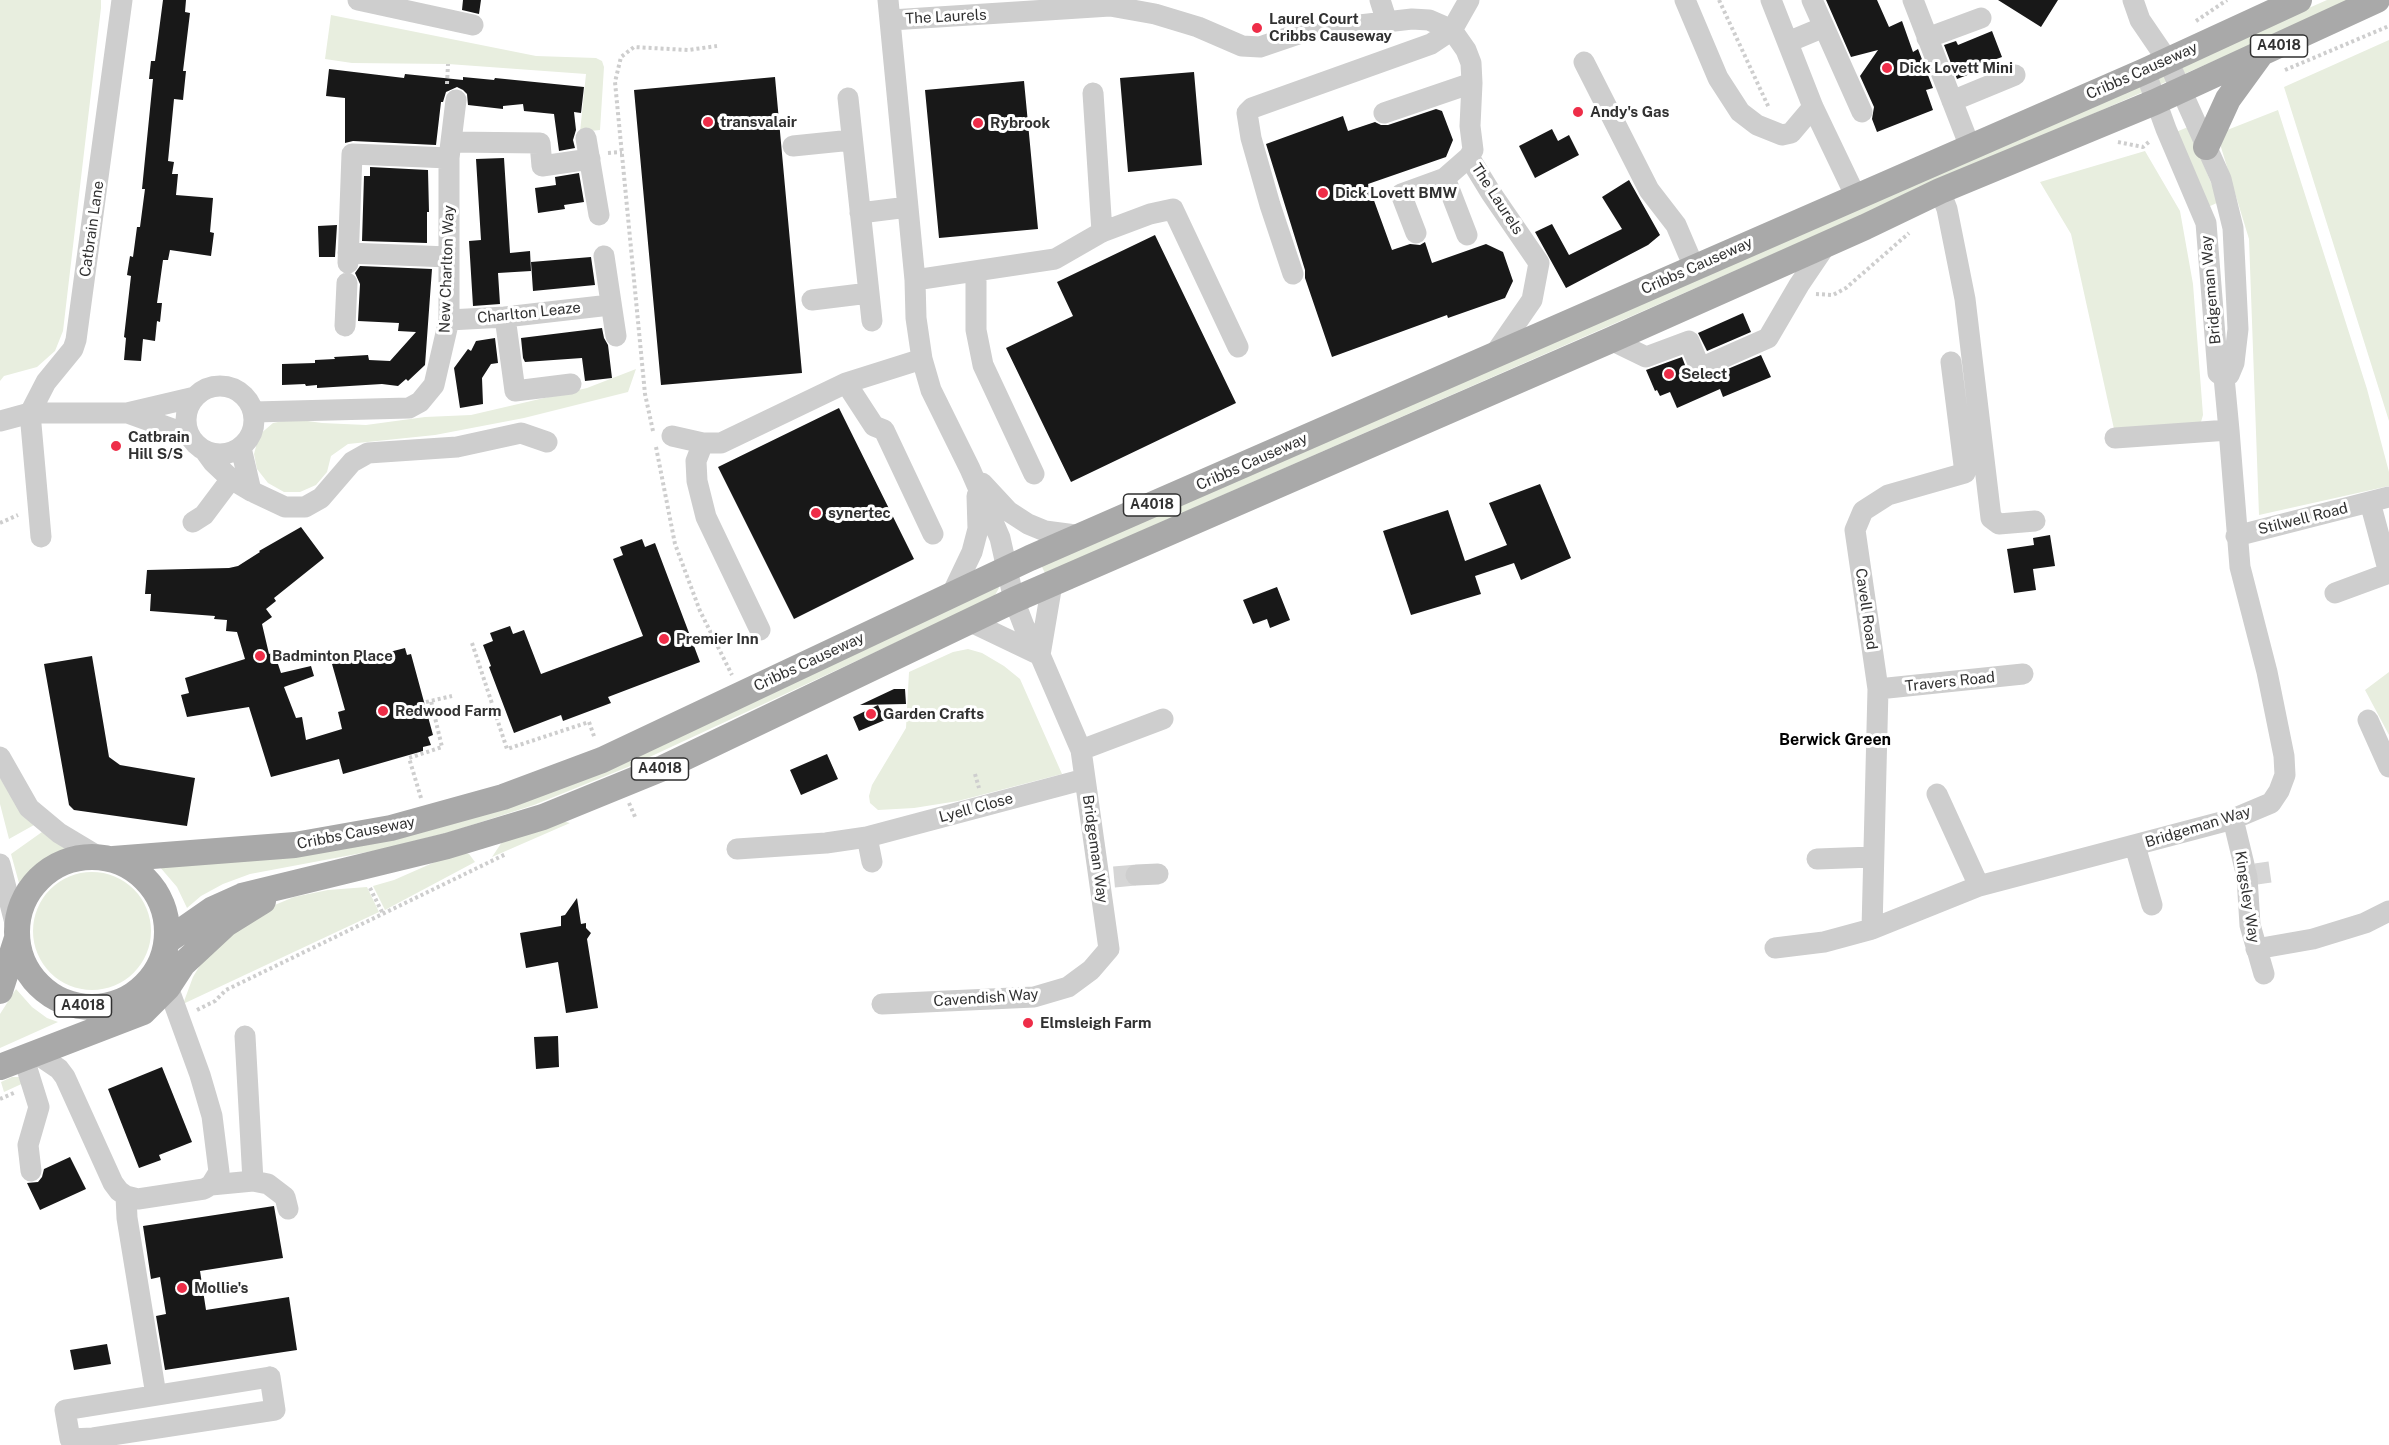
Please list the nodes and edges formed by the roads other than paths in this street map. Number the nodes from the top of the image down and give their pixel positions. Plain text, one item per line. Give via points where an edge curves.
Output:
1 (122, 0) edge
2 (358, 0) edge
3 (1380, 0) edge
4 (1469, 0) edge
5 (1686, 0) edge
6 (1771, 0) edge
7 (1812, 0) edge
8 (1913, 0) edge
9 (2133, 0) edge
10 (2299, 0) edge
11 (2377, 0) edge
12 (1126, 5) edge
13 (890, 10) edge
14 (1982, 18) dead end
15 (1387, 22) junction
16 (473, 25) dead end
17 (1824, 27) junction
18 (1452, 30) junction
19 (1927, 38) junction
20 (1788, 42) junction
21 (2260, 55) junction
22 (2168, 61) junction
23 (1584, 62) dead end
24 (2145, 71) junction
25 (2015, 75) dead end
26 (1472, 83) junction
27 (2181, 90) junction
28 (1093, 93) dead end
29 (848, 98) dead end
30 (456, 100) dead end
31 (1952, 101) junction
32 (2155, 102) junction
33 (1813, 107) junction
34 (1862, 112) dead end
35 (1384, 113) dead end
36 (852, 140) junction
37 (793, 146) dead end
38 (1970, 147) junction
39 (2206, 147) junction
40 (450, 150) junction
41 (1469, 157) junction
42 (1445, 178) junction
43 (1940, 191) junction
44 (1856, 197) junction
45 (908, 207) junction
46 (860, 213) junction
47 (598, 215) dead end
48 (1102, 232) junction
49 (1416, 233) dead end
50 (1467, 235) dead end
51 (1826, 245) junction
52 (604, 256) dead end
53 (448, 257) junction
54 (348, 266) junction
55 (1694, 267) junction
56 (976, 272) junction
57 (1293, 274) dead end
58 (915, 280) junction
59 (869, 293) junction
60 (812, 300) dead end
61 (610, 305) junction
62 (505, 317) junction
63 (448, 320) junction
64 (872, 321) dead end
65 (345, 326) dead end
66 (615, 336) dead end
67 (1611, 340) junction
68 (1238, 347) dead end
69 (1494, 355) junction
70 (922, 359) junction
71 (1951, 362) dead end
72 (2224, 377) junction
73 (846, 383) junction
74 (571, 384) dead end
75 (195, 397) junction
76 (254, 412) junction
77 (30, 413) junction
78 (127, 413) junction
79 (0, 421) edge
80 (2229, 430) junction
81 (189, 435) junction
82 (672, 436) dead end
83 (2115, 438) dead end
84 (547, 442) dead end
85 (703, 443) junction
86 (241, 448) junction
87 (206, 451) junction
88 (970, 469) junction
89 (1034, 474) dead end
90 (231, 479) junction
91 (251, 491) junction
92 (2380, 499) edge
93 (2035, 520) dead end
94 (193, 522) dead end
95 (933, 534) dead end
96 (1083, 536) junction
97 (2236, 536) junction
98 (42, 537) dead end
99 (1006, 569) junction
100 (2389, 573) edge
101 (1052, 584) junction
102 (2335, 594) dead end
103 (951, 596) junction
104 (1014, 600) junction
105 (971, 622) junction
106 (760, 630) dead end
107 (1040, 655) junction
108 (2023, 674) dead end
109 (1878, 689) junction
110 (1163, 719) dead end
111 (2368, 720) dead end
112 (1081, 750) junction
113 (0, 757) edge
114 (2389, 767) edge
115 (1085, 779) junction
116 (1937, 794) dead end
117 (2233, 819) junction
118 (867, 837) junction
119 (2135, 846) junction
120 (737, 849) dead end
121 (1873, 857) junction
122 (106, 858) junction
123 (1817, 859) dead end
124 (872, 862) dead end
125 (0, 864) edge
126 (1158, 874) dead end
127 (1136, 875) tunnel mouth
128 (286, 886) junction
129 (1979, 886) junction
130 (2152, 905) dead end
131 (2389, 911) edge
132 (1872, 929) junction
133 (16, 932) junction
134 (1775, 948) dead end
135 (166, 949) junction
136 (1109, 949) joint
137 (2256, 949) junction
138 (2264, 974) dead end
139 (168, 987) junction
140 (0, 991) edge
141 (882, 1004) dead end
142 (245, 1036) dead end
143 (31, 1057) junction
144 (0, 1067) edge
145 (31, 1171) dead end
146 (253, 1181) junction
147 (211, 1185) junction
148 (126, 1196) junction
149 (288, 1209) dead end
150 (156, 1395) junction

1 - 77 street, Catbrain Lane via 76,340
2 - 16 street
3 - 15 street
4 - 18 street
5 - 33 street via 1718,78 1740,112 1757,125 1782,135 1791,133
6 - 20 street
7 - 17 street
8 - 19 street
9 - 22 street, Bridgeman Way via 2140,20
10 - 22 main road, Cribbs Causeway / A4018
11 - 21 main road, Cribbs Causeway / A4018
12 - 13 street, The Laurels
12 - 15 street, The Laurels via 1198,27 1242,46 1260,47 1307,31
13 - 45 street, The Laurels
14 - 19 street
15 - 18 street, The Laurels via 1429,20
17 - 20 street
17 - 34 street
18 - 26 street, The Laurels via 1471,63
18 - 57 street via 1431,44 1263,103 1247,113 1270,205
19 - 31 street
20 - 33 street
21 - 27 main road, Cribbs Causeway / A4018
21 - 39 main road, Cribbs Causeway / A4018 via 2228,99
22 - 24 main road, Cribbs Causeway / A4018
22 - 27 street, Bridgeman Way
23 - 55 street via 1649,190 1676,225
24 - 32 street
24 - 38 main road, Cribbs Causeway / A4018
25 - 31 street
26 - 35 street
26 - 41 street, The Laurels via 1473,150
27 - 32 main road, Cribbs Causeway / A4018
27 - 39 street, Bridgeman Way
28 - 48 street
29 - 36 street
30 - 40 street, New Charlton Way
31 - 38 street
32 - 43 main road, Cribbs Causeway / A4018
32 - 72 street, Bridgeman Way via 2206,223 2218,373
33 - 44 street
36 - 37 street
36 - 46 street
38 - 44 main road, Cribbs Causeway / A4018
39 - 72 street, Bridgeman Way via 2221,179 2233,228 2238,329 2234,363
40 - 47 street via 540,143 542,166 588,149
40 - 53 street, New Charlton Way
40 - 54 street via 352,154
41 - 42 street
41 - 69 street, The Laurels via 1539,263 1533,300
42 - 49 street via 1401,194
42 - 50 street
43 - 51 main road, Cribbs Causeway / A4018
43 - 93 street via 1965,299 1991,518 1999,524
44 - 55 main road, Cribbs Causeway / A4018
45 - 46 street
45 - 58 street, The Laurels
46 - 59 street
48 - 56 street via 1055,259
48 - 68 street via 1173,210
51 - 67 main road, Cribbs Causeway / A4018
51 - 67 street via 1768,338 1700,368 1689,341 1646,357
52 - 61 street
53 - 54 street
53 - 63 street, New Charlton Way
54 - 65 street
55 - 69 main road, Cribbs Causeway / A4018
56 - 58 street
56 - 89 street via 976,330 983,365
58 - 70 street, The Laurels
59 - 60 street
59 - 64 street
61 - 62 street, Charlton Leaze
61 - 66 street
62 - 63 street, Charlton Leaze
62 - 74 street via 515,392
63 - 76 street, New Charlton Way via 434,386 409,408
67 - 101 main road, Cribbs Causeway / A4018
69 - 96 main road, Cribbs Causeway / A4018
70 - 73 street
70 - 88 street, The Laurels via 931,390
71 - 109 street, Cavell Road via 1965,473 1888,495 1863,511 1855,530
72 - 80 street, Bridgeman Way
73 - 85 street via 721,443
73 - 95 street via 874,426 884,430
75 - 76 street via 203,390 234,388 243,394
75 - 78 street
75 - 81 street via 186,415
76 - 86 street via 253,432
77 - 78 street
77 - 79 street
77 - 98 street
78 - 81 street
80 - 83 street
80 - 97 street, Bridgeman Way
81 - 87 street
82 - 85 street
84 - 91 street via 522,433 457,447 368,453 352,462 321,498 305,507 285,507
85 - 106 street via 696,460 696,481 706,517
86 - 87 street via 224,454
86 - 91 street
87 - 90 street
88 - 96 street, The Laurels via 1008,511 1028,524 1045,531
88 - 99 street, The Laurels via 1000,538
88 - 103 street, The Laurels via 978,500 978,529 972,552
90 - 91 street
90 - 94 street
92 - 97 street, Stilwell Road
92 - 100 street, Stilwell Road
96 - 99 main road, Cribbs Causeway / A4018
97 - 117 street, Bridgeman Way via 2267,672 2285,775 2271,803
99 - 103 main road, Cribbs Causeway / A4018
99 - 104 street, The Laurels
100 - 102 street, Stilwell Road
101 - 104 main road, Cribbs Causeway / A4018
101 - 107 street
103 - 122 main road, Cribbs Causeway / A4018 via 602,760 503,797 390,828 295,845
104 - 105 main road, Cribbs Causeway / A4018
104 - 107 street, Bridgeman Way
105 - 107 street
105 - 128 main road, Cribbs Causeway / A4018 via 663,768 543,817 447,846
107 - 112 street, Bridgeman Way
108 - 109 street, Travers Road
109 - 121 street, Cavell Road
110 - 112 street
111 - 114 street
112 - 115 street, Bridgeman Way
113 - 122 street via 29,808 59,833
115 - 118 street, Lyell Close
115 - 136 street, Bridgeman Way via 1107,878
116 - 129 street
117 - 119 street, Bridgeman Way
117 - 137 street, Kingsley Way via 2252,875 2250,926
118 - 120 street, Lyell Close
118 - 124 street
119 - 129 street, Bridgeman Way
119 - 130 street
121 - 123 street
121 - 132 street, Cavell Road
122 - 133 main road, A4018 via 67,861 46,872 24,898
122 - 135 main road via 135,870 155,891 167,922
125 - 133 street
126 - 127 street
128 - 135 main road, Cribbs Causeway / A4018 via 242,896 213,909
128 - 139 main road, A4018 via 226,924 183,964
129 - 132 street, Bridgeman Way
131 - 137 street via 2313,939
132 - 134 street, Bridgeman Way via 1824,942
133 - 135 main road, A4018 via 28,972 44,990 75,1005 95,1008 120,1002 138,992 154,976
133 - 140 main road, A4018
135 - 139 main road
136 - 141 street, Cavendish Way via 1091,970 1068,987 1034,997
137 - 138 street, Kingsley Way
139 - 143 main road, A4018 via 142,1012
139 - 147 street via 212,1116 219,1172
142 - 146 street
143 - 144 main road, A4018
143 - 145 street via 39,1107 28,1145
143 - 148 street via 59,1069 65,1077 112,1182
146 - 147 street
146 - 149 street via 280,1191
147 - 148 street via 193,1192 138,1199
148 - 150 street
150 - 150 street via 270,1377 275,1410 70,1439 65,1410

